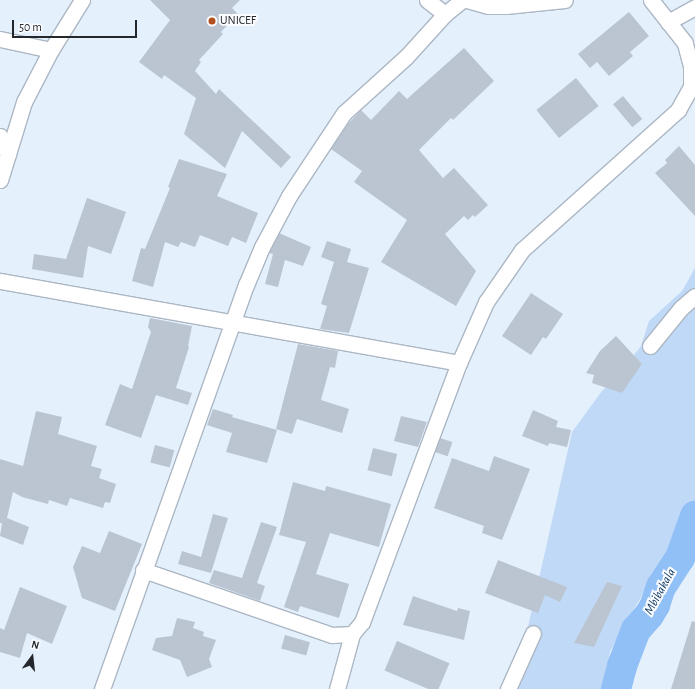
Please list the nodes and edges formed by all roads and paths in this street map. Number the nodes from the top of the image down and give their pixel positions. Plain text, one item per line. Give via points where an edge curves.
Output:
1 (82, 0) edge
2 (427, 0) edge
3 (462, 0) edge
4 (467, 0) edge
5 (565, 0) edge
6 (651, 0) edge
7 (695, 7) edge
8 (445, 14) junction
9 (668, 22) junction
10 (0, 39) edge
11 (51, 50) junction
12 (0, 136) edge
13 (8, 154) junction
14 (0, 180) edge
15 (0, 281) edge
16 (695, 296) edge
17 (232, 322) junction
18 (650, 346) dead end
19 (459, 363) junction
20 (143, 570) junction
21 (533, 633) dead end
22 (352, 634) junction
23 (102, 689) edge
24 (337, 689) edge
25 (508, 689) edge

1 - 11 street
2 - 8 street
3 - 8 street
4 - 5 street via 488,6
6 - 9 street
7 - 9 street
8 - 17 street via 406,57 344,113 289,196 262,247
9 - 19 street via 684,43 692,66 691,87 678,110 522,250 486,302
10 - 11 street
11 - 13 street via 24,102
12 - 13 street
13 - 14 street
15 - 17 street
16 - 18 street via 681,308
17 - 19 street
17 - 20 street
19 - 22 street via 362,622
20 - 22 street via 332,635
20 - 23 street
21 - 25 street
22 - 24 street

